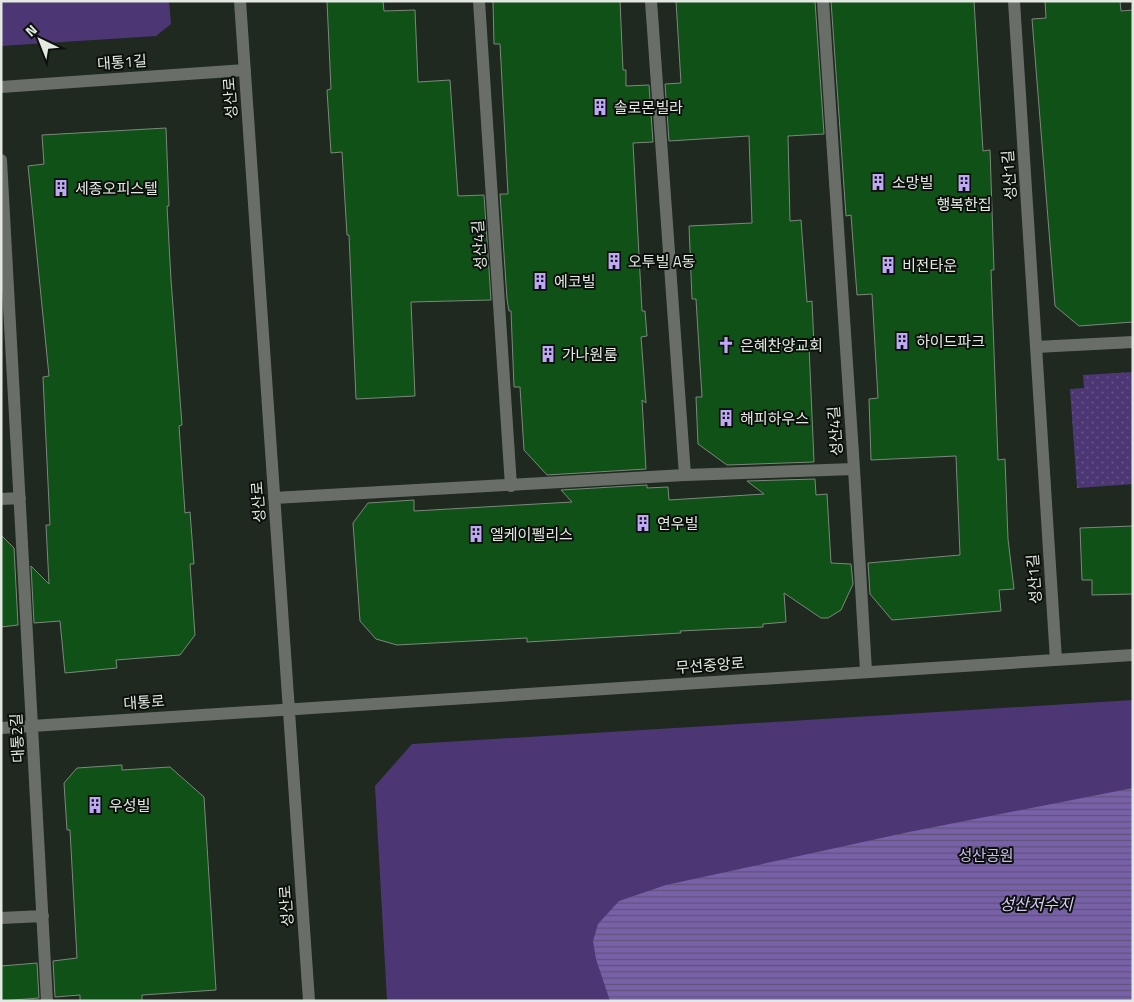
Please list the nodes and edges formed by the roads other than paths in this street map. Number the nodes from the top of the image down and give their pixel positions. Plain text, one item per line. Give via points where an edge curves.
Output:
1 (240, 1) edge
2 (479, 1) edge
3 (651, 1) edge
4 (823, 1) edge
5 (1014, 1) edge
6 (245, 70) junction
7 (1, 87) edge
8 (1, 160) edge
9 (5, 310) edge
10 (1133, 342) edge
11 (1036, 347) junction
12 (854, 468) junction
13 (685, 475) junction
14 (512, 486) junction
15 (20, 498) junction
16 (274, 498) junction
17 (1, 499) edge
18 (1133, 655) edge
19 (1056, 660) junction
20 (866, 671) junction
21 (289, 710) junction
22 (32, 726) junction
23 (1, 728) edge
24 (43, 916) junction
25 (1, 918) edge
26 (47, 1001) edge
27 (309, 1001) edge

1 - 6 street, 성산로
2 - 14 street, 성산4길
3 - 13 street
4 - 12 street, 성산4길
5 - 11 street, 성산1길
6 - 7 street, 대통1길
6 - 16 street, 성산로
8 - 9 street, 대통2길
9 - 15 street, 대통2길
10 - 11 street
11 - 19 street, 성산1길
12 - 13 street, 성산4길
12 - 20 street, 성산4길
13 - 14 street, 성산4길
14 - 16 street, 성산4길
15 - 17 street
15 - 22 street, 대통2길
16 - 21 street, 성산로
18 - 19 street, 무선중앙로
19 - 20 street, 무선중앙로
20 - 21 street, 무선중앙로
21 - 22 street, 대통로
21 - 27 street, 성산로
22 - 23 street, 대통로
22 - 24 street, 대통2길
24 - 25 street
24 - 26 street, 대통2길

